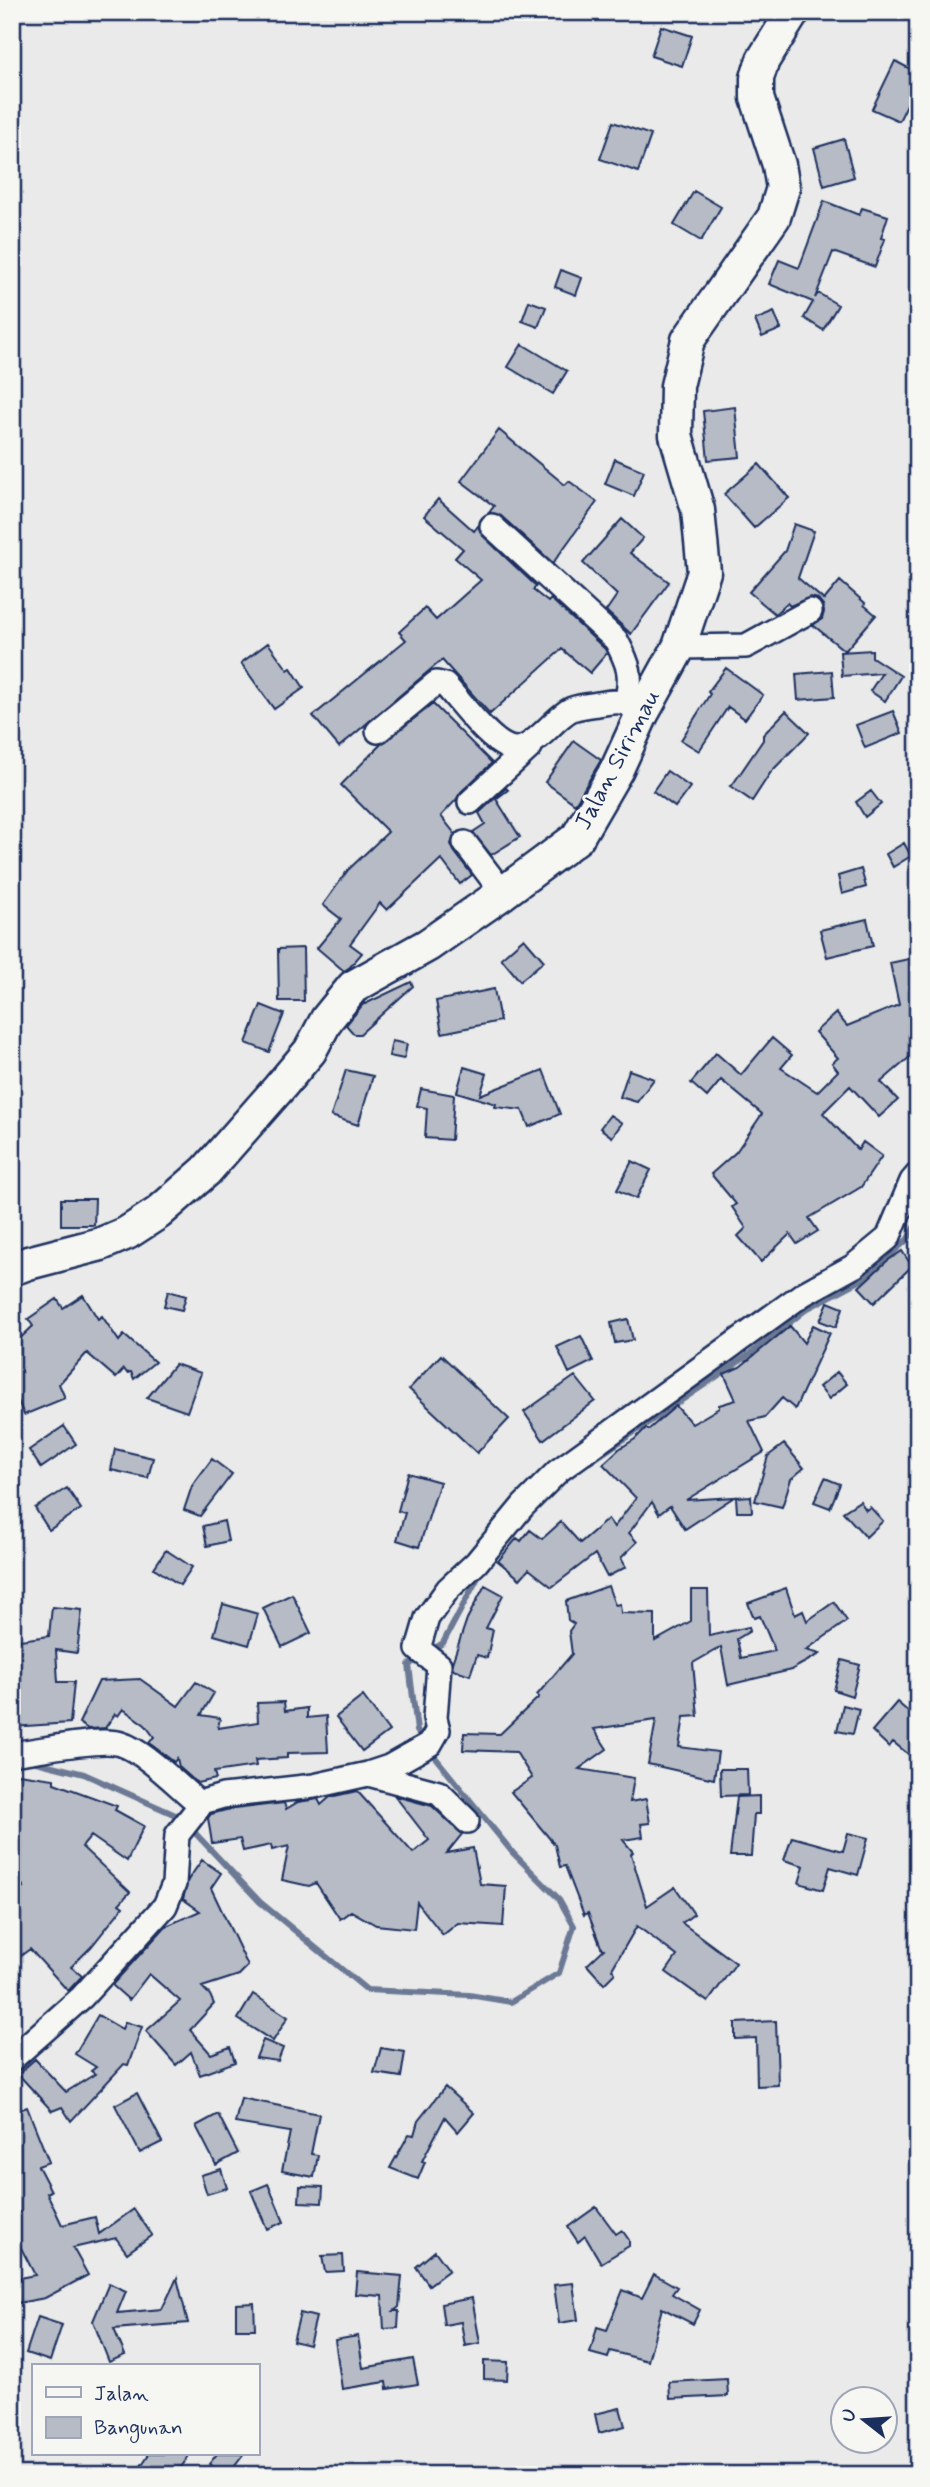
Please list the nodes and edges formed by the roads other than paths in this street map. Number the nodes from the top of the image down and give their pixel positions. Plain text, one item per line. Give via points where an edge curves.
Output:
1 (793, 12) edge
2 (492, 526) dead end
3 (810, 611) dead end
4 (679, 647) junction
5 (634, 708) junction
6 (378, 731) dead end
7 (526, 747) junction
8 (470, 802) dead end
9 (465, 843) dead end
10 (503, 893) junction
11 (918, 1174) edge
12 (12, 1269) edge
13 (12, 1754) edge
14 (379, 1770) junction
15 (199, 1805) junction
16 (467, 1821) dead end
17 (12, 2059) edge

1 - 4 main road, Jalan Sirimau via 757,78 757,98 783,188 774,217 688,340 677,386 676,435 698,510 704,572
2 - 5 street via 616,640 627,662
3 - 4 street via 746,646
4 - 5 main road, Jalan Sirimau
5 - 7 street via 615,701 571,710
5 - 10 main road, Jalan Sirimau via 617,769 576,838
6 - 7 street via 440,682 494,740 515,750
7 - 8 street via 530,747
9 - 10 street
10 - 12 main road, Jalan Sirimau via 428,945 353,987 279,1088 206,1171 158,1213 101,1244
11 - 14 street via 888,1238 854,1266 803,1294 608,1432 523,1506 427,1618 418,1650 439,1665 438,1730 430,1744
13 - 15 street via 118,1742 134,1749
14 - 15 street via 314,1786 223,1796
14 - 16 street via 439,1793
15 - 17 street via 177,1835 174,1884 165,1906 82,1997

